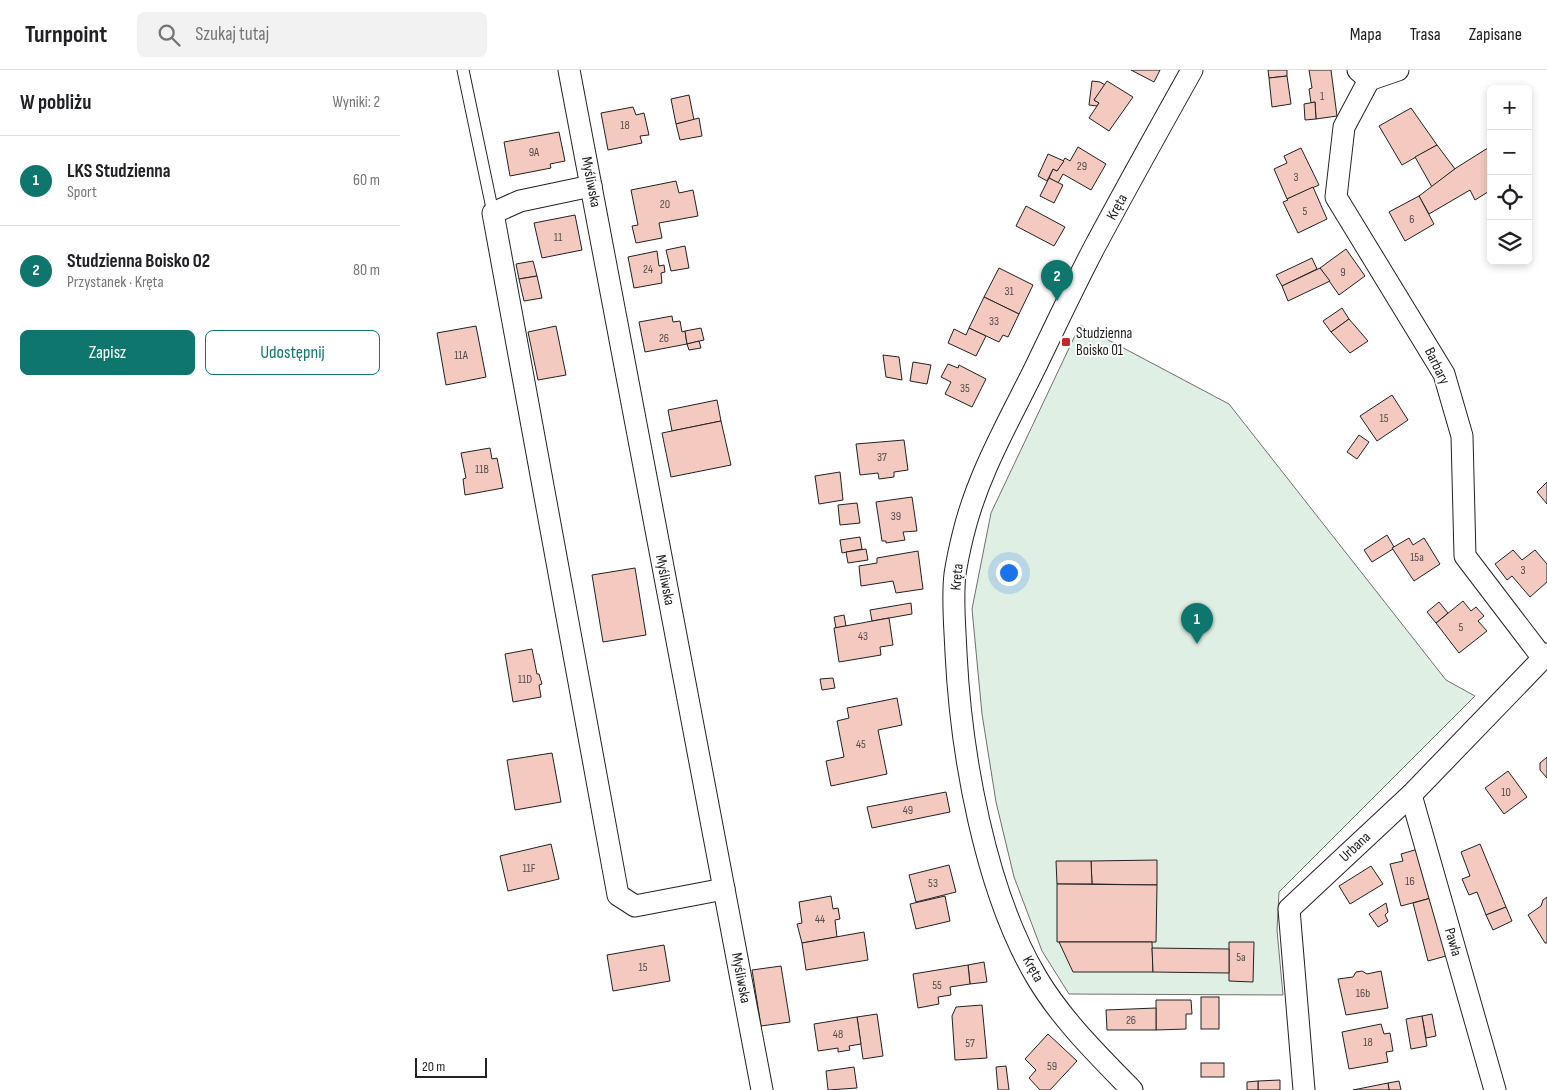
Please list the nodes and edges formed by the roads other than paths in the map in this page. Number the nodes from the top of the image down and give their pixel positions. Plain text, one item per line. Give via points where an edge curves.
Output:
1 (463, 70) edge
2 (569, 70) edge
3 (1192, 70) edge
4 (1398, 70) edge
5 (1363, 75) edge
6 (591, 186) junction
7 (493, 213) junction
8 (1544, 655) edge
9 (1411, 794) junction
10 (724, 889) junction
11 (762, 1090) edge
12 (1132, 1090) edge
13 (1304, 1090) edge
14 (1495, 1090) edge

1 - 7 lane
2 - 6 street, Myśliwska
3 - 12 street, Kręta via 1093,250 976,488 955,574 955,633 962,721 984,841 1000,894 1016,937 1037,978 1064,1017
4 - 5 street, Barbary
5 - 8 street, Barbary via 1344,127 1336,198 1444,374 1462,436 1465,556
6 - 7 street via 520,201
6 - 10 street, Myśliwska
7 - 10 street via 618,895 635,906
8 - 9 street, Urbana
9 - 13 street, Urbana via 1289,910
9 - 14 street, Pawła
10 - 11 street, Myśliwska

